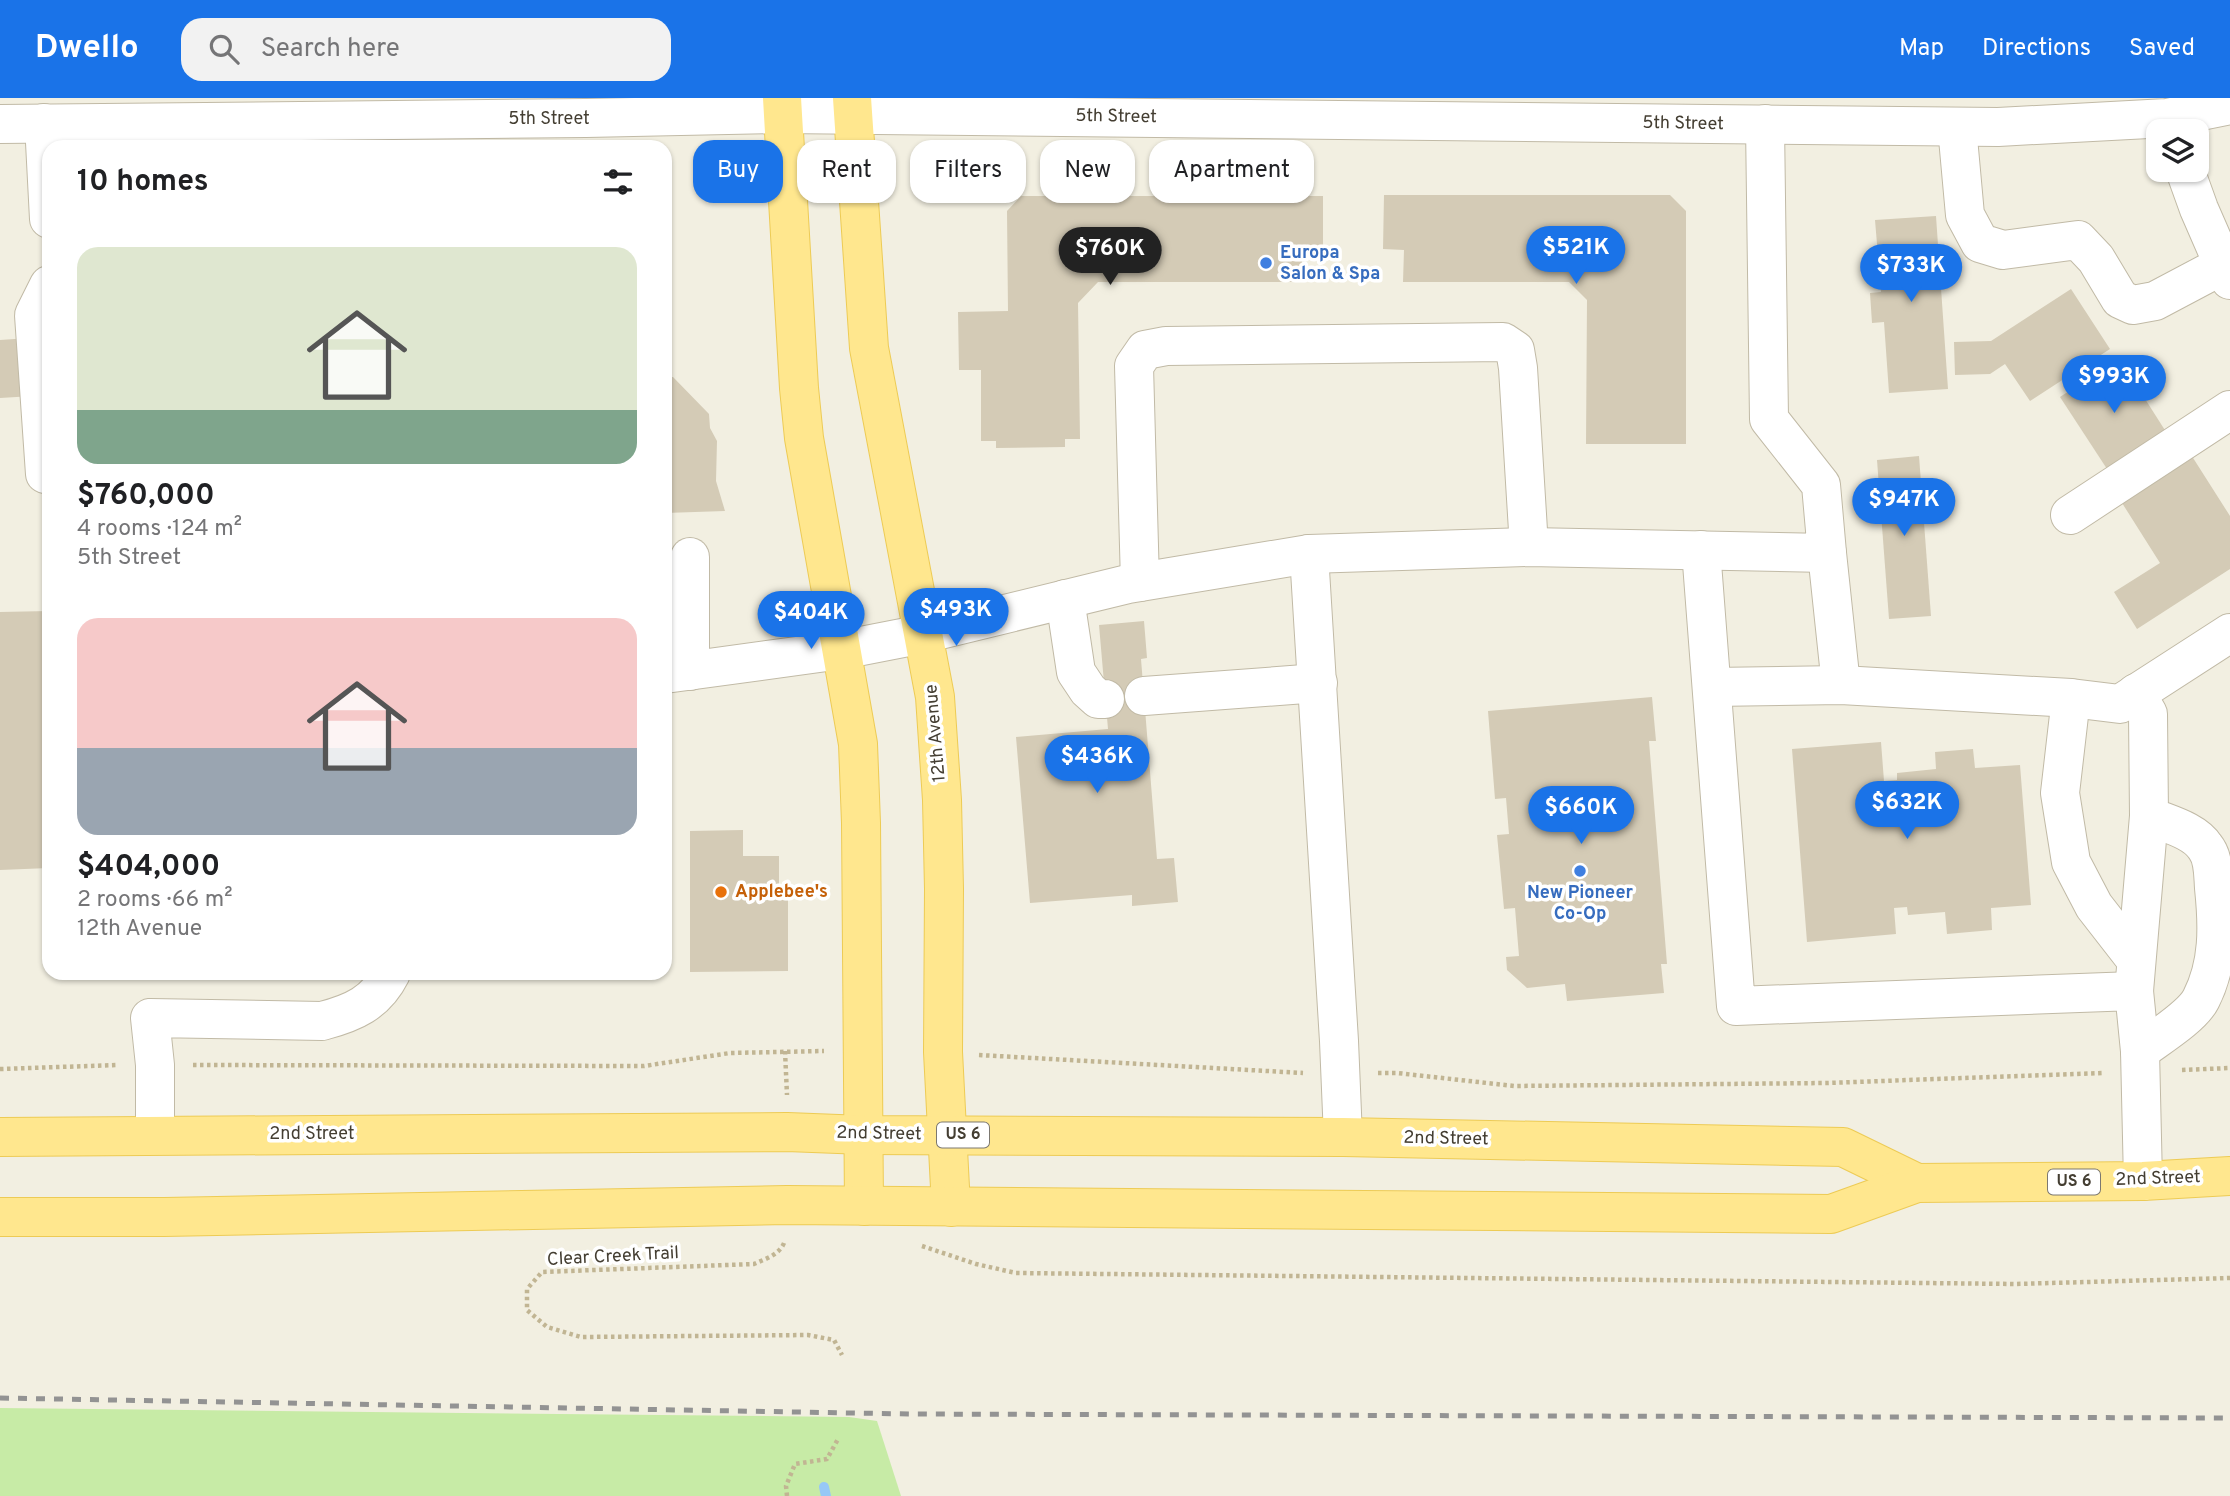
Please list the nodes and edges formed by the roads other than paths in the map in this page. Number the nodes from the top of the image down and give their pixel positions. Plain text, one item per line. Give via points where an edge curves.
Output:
1 (2230, 105) edge
2 (782, 106) edge
3 (853, 106) edge
4 (1180, 108) edge
5 (1236, 108) edge
6 (249, 109) edge
7 (1756, 116) edge
8 (2164, 116) edge
9 (44, 123) junction
10 (0, 124) edge
11 (1957, 127) junction
12 (586, 133) edge
13 (209, 134) edge
14 (45, 140) edge
15 (2189, 182) edge
16 (2227, 272) edge
17 (42, 299) edge
18 (2230, 410) edge
19 (42, 431) edge
20 (2070, 515) dead end
21 (1530, 547) junction
22 (1701, 550) junction
23 (1827, 553) junction
24 (1309, 554) junction
25 (690, 557) dead end
26 (1140, 582) junction
27 (1065, 599) junction
28 (2230, 633) edge
29 (923, 634) junction
30 (841, 650) junction
31 (678, 672) edge
32 (1318, 683) junction
33 (1841, 685) junction
34 (1712, 687) junction
35 (2136, 693) junction
36 (1144, 696) dead end
37 (2071, 698) junction
38 (1105, 699) dead end
39 (2149, 816) junction
40 (2135, 976) junction
41 (387, 980) edge
42 (2140, 1061) junction
43 (155, 1135) junction
44 (864, 1135) junction
45 (948, 1135) junction
46 (0, 1137) edge
47 (1343, 1137) junction
48 (2230, 1176) edge
49 (2143, 1181) junction
50 (1917, 1183) junction
51 (864, 1206) junction
52 (951, 1207) junction
53 (0, 1217) edge

1 - 8 street, 5th Street
2 - 3 street, 5th Street
2 - 12 street, 5th Street
2 - 30 main road via 804,438
3 - 4 street, 5th Street
3 - 29 main road, 12th Avenue via 869,348
4 - 5 street, 5th Street
5 - 7 street, 5th Street
6 - 12 street, 5th Street
6 - 13 street, 5th Street
7 - 11 street, 5th Street
7 - 23 street via 1769,419 1821,485
8 - 11 street, 5th Street
9 - 10 street, 5th Street
9 - 13 street, 5th Street
9 - 14 street
11 - 16 street via 1965,215 1980,243 2003,250 2078,240 2096,259 2120,299 2133,305 2155,301
15 - 16 street
17 - 19 street via 34,315
18 - 20 street
21 - 22 street
21 - 24 street
21 - 26 street via 1518,368 1515,350 1503,342 1166,346 1144,350 1134,366
22 - 23 street
22 - 34 street
23 - 33 street
24 - 26 street
24 - 32 street
25 - 31 street
26 - 27 street
27 - 29 street
27 - 38 street via 1076,672 1088,691
28 - 35 street
29 - 30 street
29 - 45 main road, 12th Avenue via 935,697 942,800 943,1052
30 - 31 street
30 - 44 main road via 858,744
32 - 36 street
32 - 47 street
33 - 34 street
33 - 37 street
34 - 40 street via 1737,1006
35 - 37 street via 2120,704
35 - 39 street via 2148,714
37 - 40 street via 2060,793 2071,862
39 - 40 street
39 - 42 street via 2190,833 2205,846 2212,862 2218,933 2200,1001
40 - 42 street
41 - 43 street via 372,1000 346,1015 322,1021 150,1018
42 - 49 street
43 - 44 main road, 2nd Street / US 6
43 - 46 main road, 2nd Street / US 6
44 - 45 main road, 2nd Street / US 6
44 - 51 main road
45 - 47 main road, 2nd Street / US 6
45 - 52 main road, 12th Avenue
47 - 50 main road, 2nd Street / US 6 via 1843,1147
48 - 49 main road, 2nd Street / US 6
49 - 50 main road, 2nd Street / US 6
50 - 52 main road, 2nd Street / US 6 via 1830,1214
51 - 52 main road, 2nd Street / US 6
51 - 53 main road, 2nd Street / US 6

